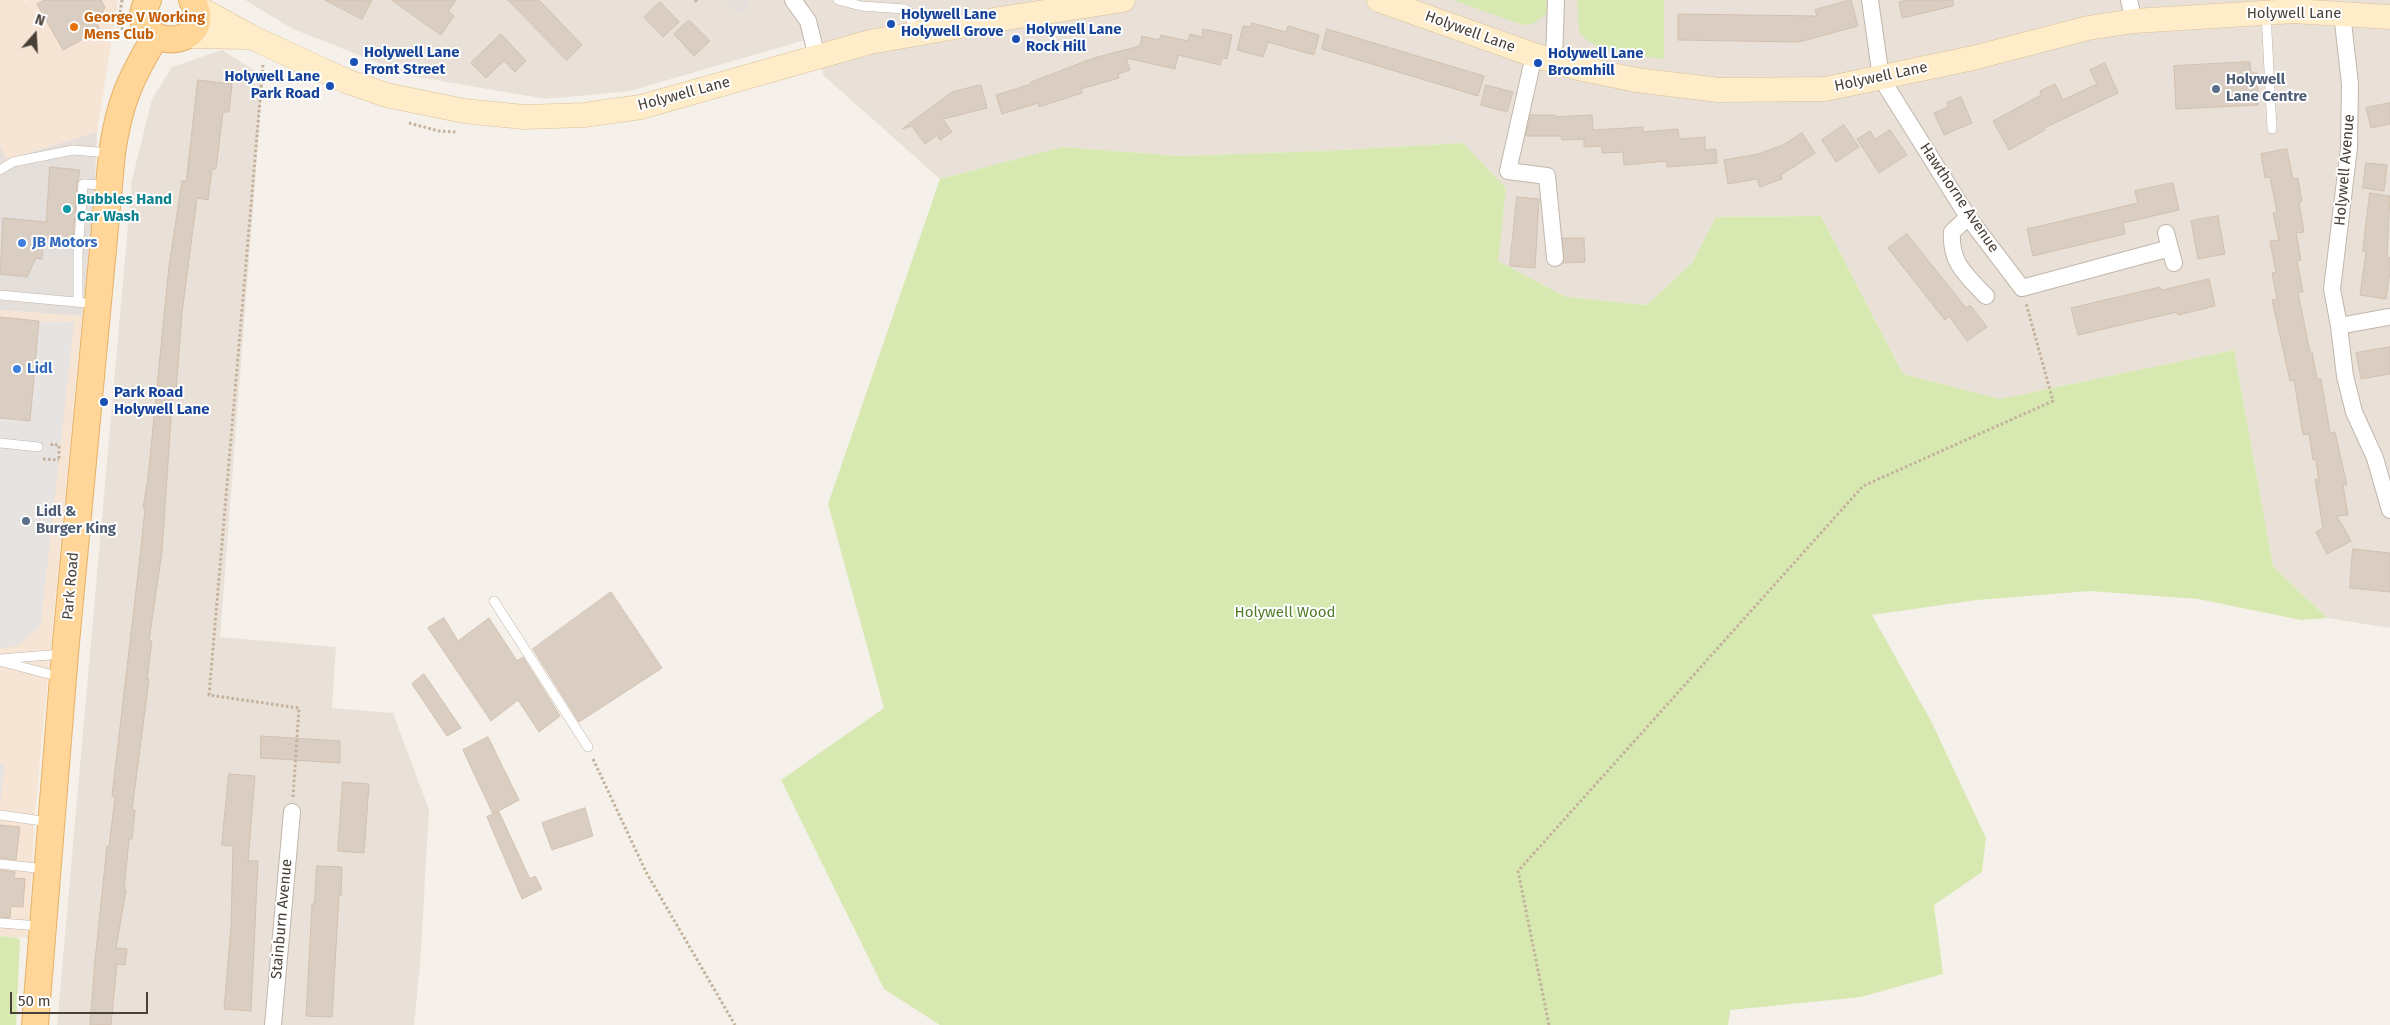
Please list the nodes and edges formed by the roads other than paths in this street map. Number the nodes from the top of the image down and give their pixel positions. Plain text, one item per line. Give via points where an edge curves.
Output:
1 (793, 0) edge
2 (838, 0) edge
3 (1124, 0) edge
4 (1379, 0) edge
5 (1556, 0) edge
6 (1870, 0) edge
7 (145, 3) edge
8 (194, 3) edge
9 (2294, 6) edge
10 (2132, 10) edge
11 (2266, 12) junction
12 (2342, 13) junction
13 (2390, 17) edge
14 (914, 33) junction
15 (156, 36) junction
16 (186, 36) junction
17 (250, 37) junction
18 (817, 57) junction
19 (1544, 58) junction
20 (1881, 78) junction
21 (2272, 129) dead end
22 (112, 153) junction
23 (0, 170) edge
24 (1968, 217) junction
25 (2170, 248) dead end
26 (1555, 258) dead end
27 (0, 294) edge
28 (1986, 296) dead end
29 (88, 303) junction
30 (2388, 317) dead end
31 (2339, 326) junction
32 (0, 443) edge
33 (38, 447) dead end
34 (2390, 510) edge
35 (494, 601) dead end
36 (0, 660) edge
37 (64, 665) junction
38 (588, 747) road end
39 (292, 812) road end
40 (0, 816) edge
41 (52, 823) junction
42 (0, 864) edge
43 (48, 869) junction
44 (0, 923) edge
45 (43, 927) junction
46 (35, 1025) edge
47 (273, 1025) edge

1 - 18 street via 808,21
2 - 14 lane via 860,6 905,9 909,12
3 - 14 main road, Holywell Lane
4 - 19 main road, Holywell Lane
5 - 19 street
6 - 20 street
7 - 15 main road via 146,24
8 - 16 main road via 195,23
8 - 17 main road, Holywell Lane
9 - 11 main road, Holywell Lane
9 - 12 main road, Holywell Lane
10 - 11 main road, Holywell Lane
10 - 20 main road, Holywell Lane via 2088,28
11 - 21 lane
12 - 13 main road, Holywell Lane
12 - 31 street, Holywell Avenue via 2350,84 2349,148 2332,289
14 - 18 main road, Holywell Lane
15 - 16 main road via 171,41
15 - 22 main road, Park Road via 133,74 117,119
16 - 17 main road, Holywell Lane
17 - 18 main road, Holywell Lane via 346,81 386,95 464,111 524,117 584,115 641,106
19 - 20 main road, Holywell Lane via 1636,80 1719,90 1825,90
19 - 26 street via 1508,171 1547,176
20 - 24 street, Hawthorne Avenue
22 - 23 lane via 73,150 14,162
22 - 29 main road, Park Road
24 - 25 street, Hawthorne Avenue via 2022,288
24 - 28 street via 1952,232 1951,247 1960,269
27 - 29 lane
29 - 37 main road, Park Road
30 - 31 street
31 - 34 street, Holywell Avenue via 2345,376 2354,412 2375,458
32 - 33 lane
35 - 38 lane
36 - 37 lane
36 - 37 lane
37 - 41 main road, Park Road
39 - 47 street, Stainburn Avenue
40 - 41 lane
41 - 43 main road, Park Road
42 - 43 lane
43 - 45 main road, Park Road
44 - 45 lane
45 - 46 main road, Park Road

